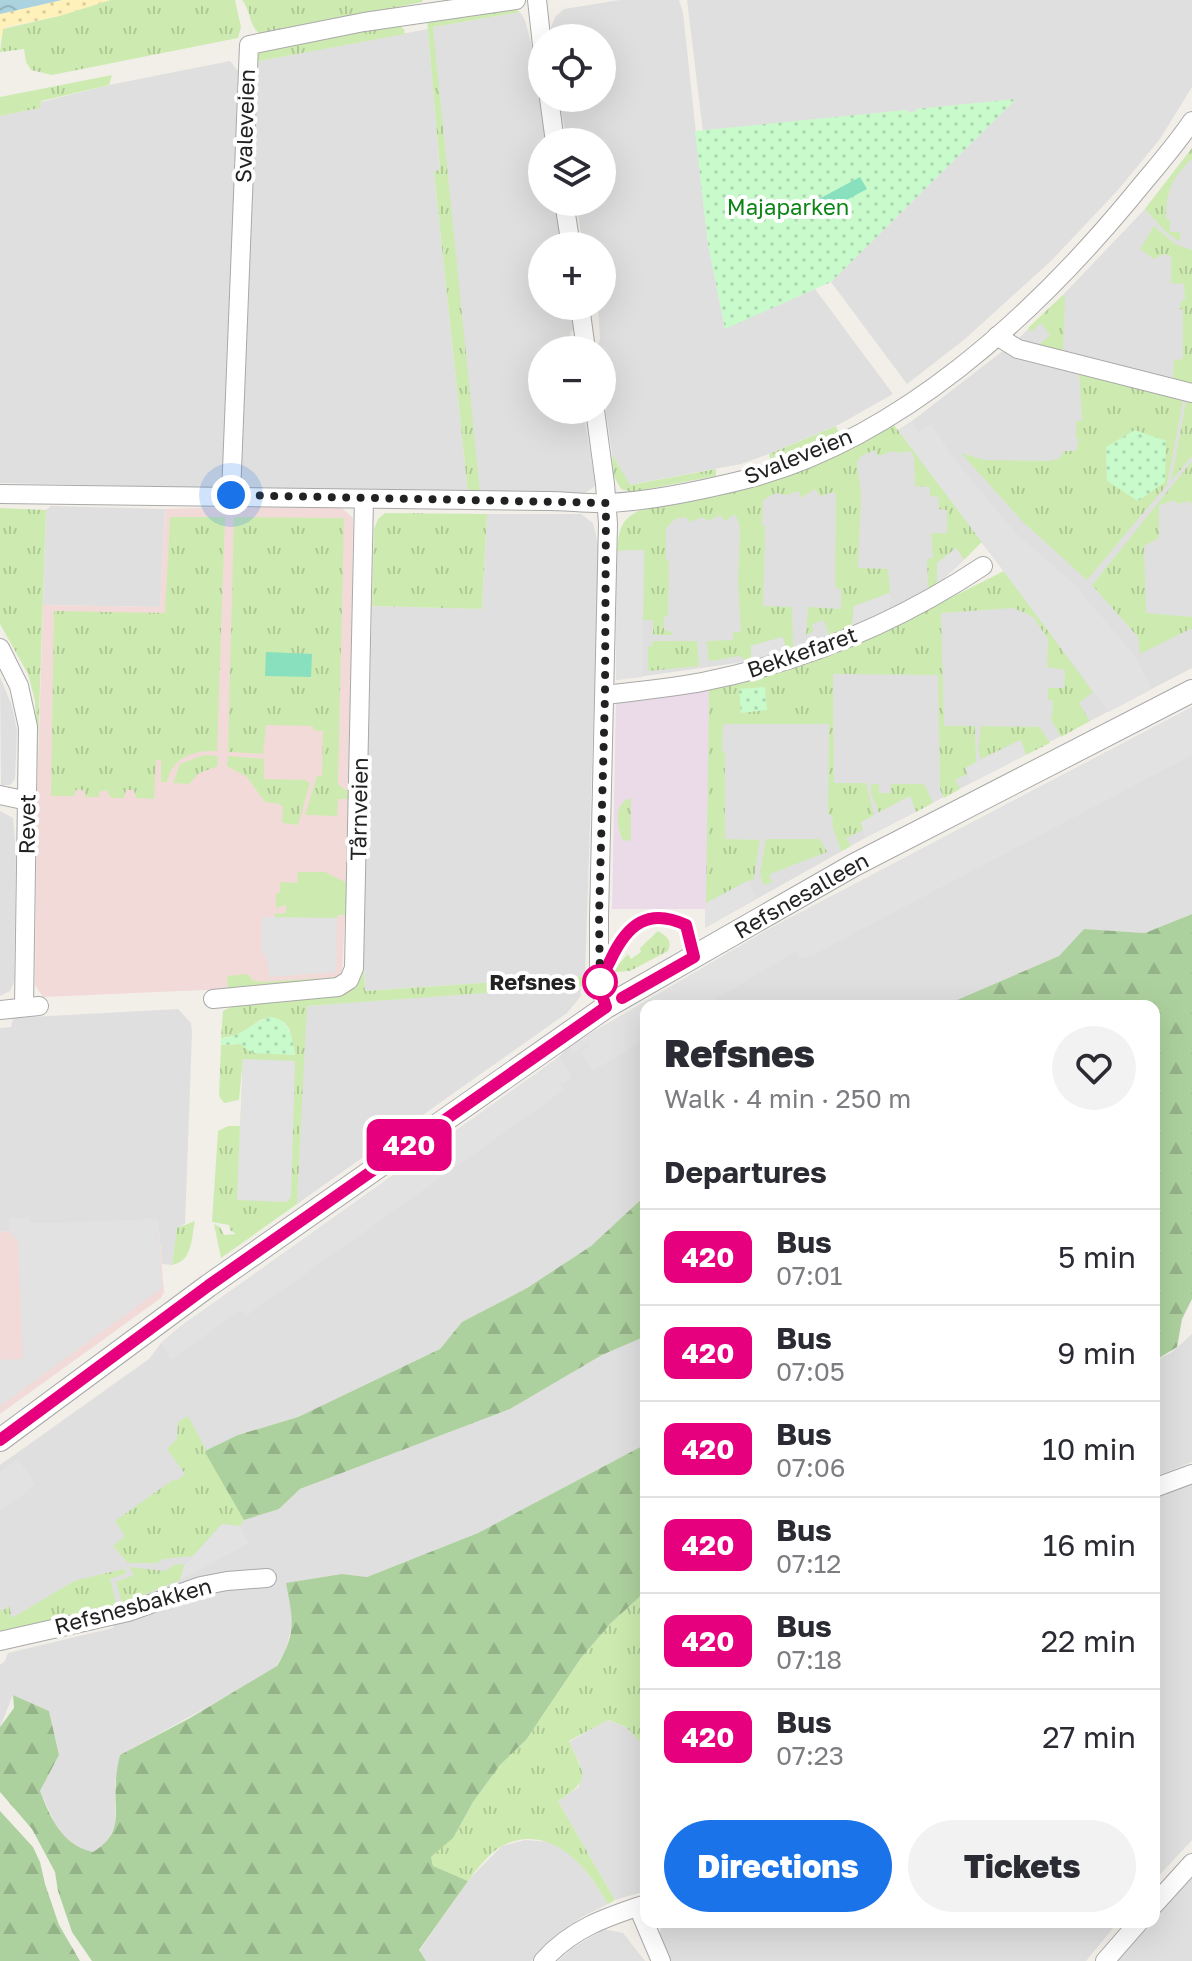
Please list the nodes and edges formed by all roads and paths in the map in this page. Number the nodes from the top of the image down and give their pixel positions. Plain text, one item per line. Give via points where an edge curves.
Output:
1 (516, 0) edge
2 (537, 0) edge
3 (540, 24) edge
4 (1192, 121) edge
5 (997, 336) junction
6 (1192, 393) edge
7 (597, 424) edge
8 (0, 494) edge
9 (231, 495) junction
10 (364, 499) junction
11 (606, 503) junction
12 (983, 566) dead end
13 (0, 648) edge
14 (1192, 691) edge
15 (605, 695) junction
16 (0, 795) edge
17 (28, 801) junction
18 (213, 999) dead end
19 (606, 1007) junction
20 (0, 1010) edge
21 (0, 1440) edge
22 (1192, 1474) edge
23 (1160, 1486) edge
24 (267, 1578) dead end
25 (0, 1641) edge
26 (1192, 1863) edge
27 (1160, 1898) edge
28 (640, 1907) edge
29 (650, 1928) edge
30 (1134, 1928) edge
31 (543, 1961) edge
32 (661, 1961) edge
33 (1105, 1961) edge

1 - 9 street, Svaleveien via 249,45
2 - 3 street
4 - 5 street, Svaleveien via 1098,238
5 - 6 street via 1018,349
5 - 11 street, Svaleveien via 896,411 820,451 748,479
7 - 11 street
8 - 9 street, Svaleveien
9 - 10 street, Svaleveien
10 - 11 street, Svaleveien
10 - 18 street, Tårnveien via 354,968 338,987
11 - 15 street
12 - 15 street, Bekkefaret via 896,616 797,657 703,682
13 - 17 street, Revet via 25,707
14 - 19 street, Refsnesalleen via 854,865
15 - 19 street via 599,983
16 - 17 street
17 - 20 street, Revet via 32,1006
19 - 21 street, Refsnesalleen via 208,1286
22 - 23 street
24 - 25 street, Refsnesbakken via 201,1586 128,1612
26 - 27 street
28 - 31 street via 575,1932
29 - 32 street
30 - 33 street

